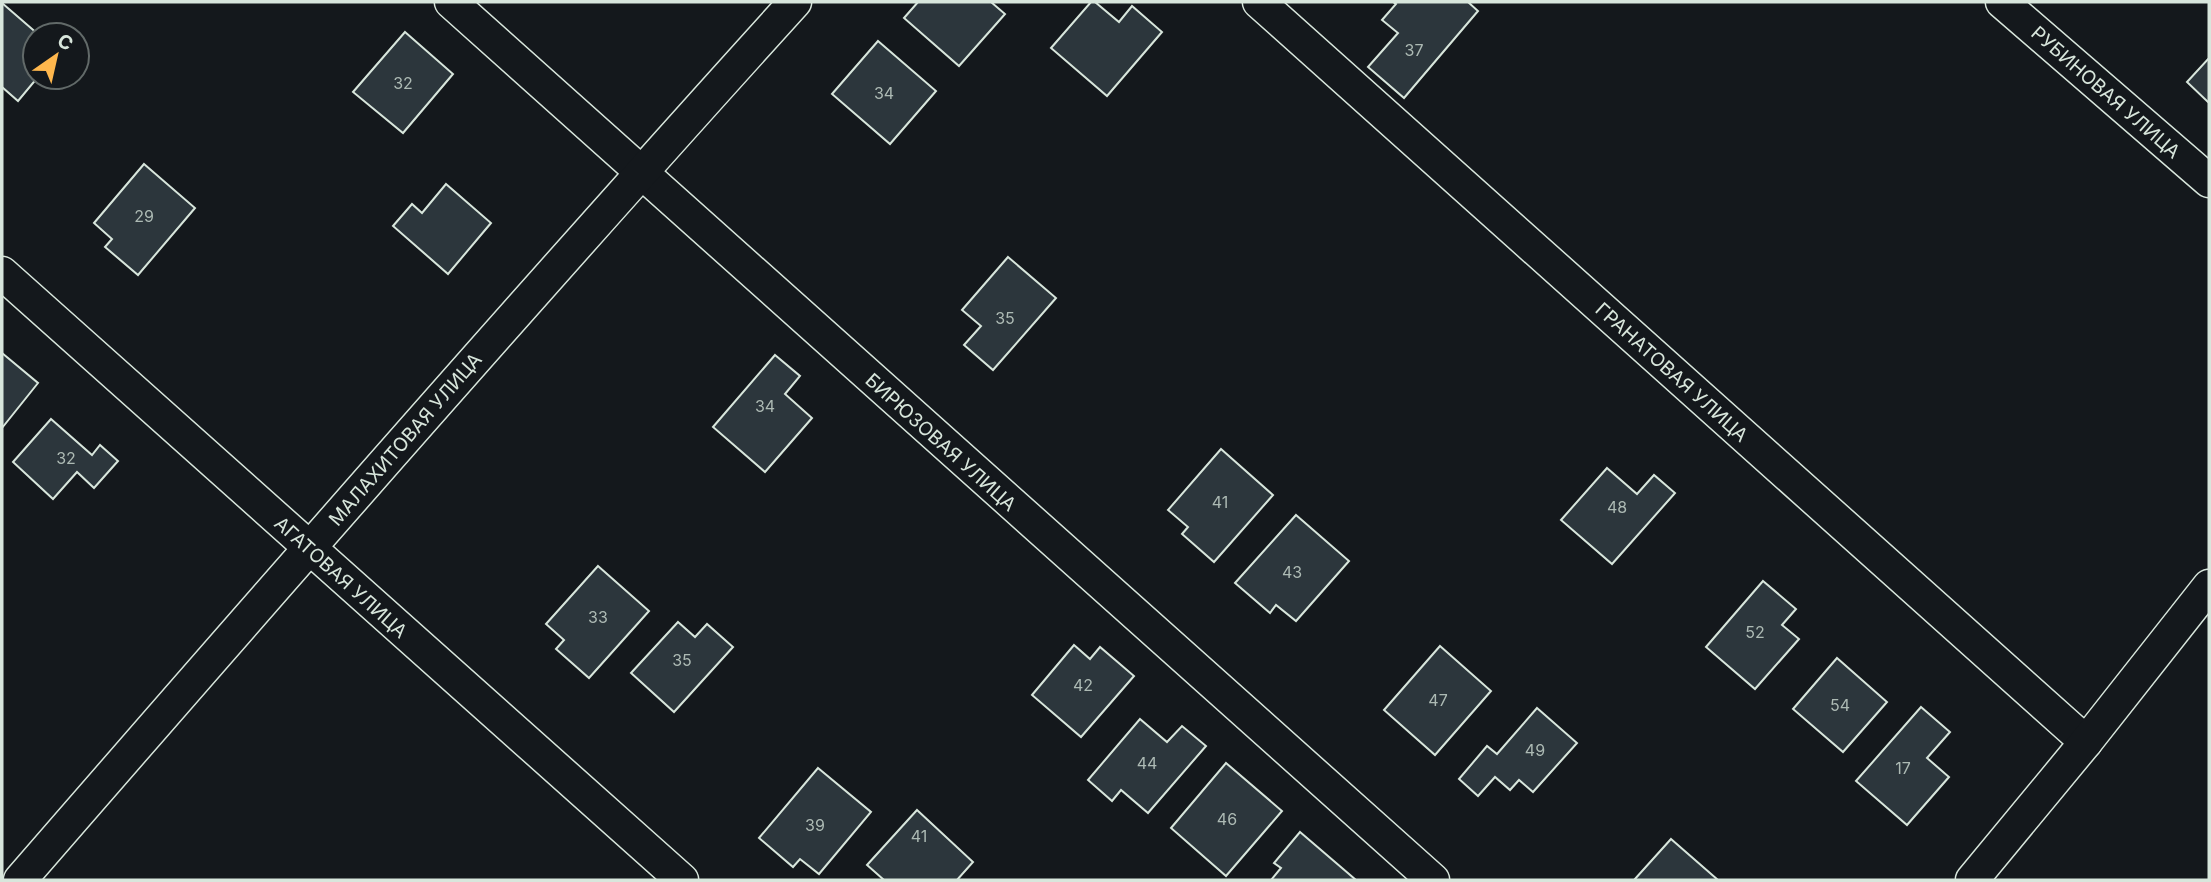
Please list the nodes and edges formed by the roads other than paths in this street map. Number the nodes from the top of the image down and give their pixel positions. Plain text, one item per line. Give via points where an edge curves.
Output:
1 (451, 2) edge
2 (794, 2) edge
3 (1259, 2) edge
4 (2002, 2) edge
5 (640, 173) junction
6 (2209, 181) edge
7 (2, 273) edge
8 (308, 548) junction
9 (2209, 586) edge
10 (2085, 742) junction
11 (20, 880) edge
12 (682, 880) edge
13 (1433, 880) edge
14 (1972, 880) edge

1 - 5 street, БИРЮЗОВАЯ УЛИЦА
2 - 5 street, МАЛАХИТОВАЯ УЛИЦА
3 - 10 street, ГРАНАТОВАЯ УЛИЦА
4 - 6 street, РУБИНОВАЯ УЛИЦА
5 - 8 street, МАЛАХИТОВАЯ УЛИЦА
5 - 13 street, БИРЮЗОВАЯ УЛИЦА
7 - 8 street, АГАТОВАЯ УЛИЦА
8 - 11 street, МАЛАХИТОВАЯ УЛИЦА
8 - 12 street, АГАТОВАЯ УЛИЦА
9 - 10 street
10 - 14 street

